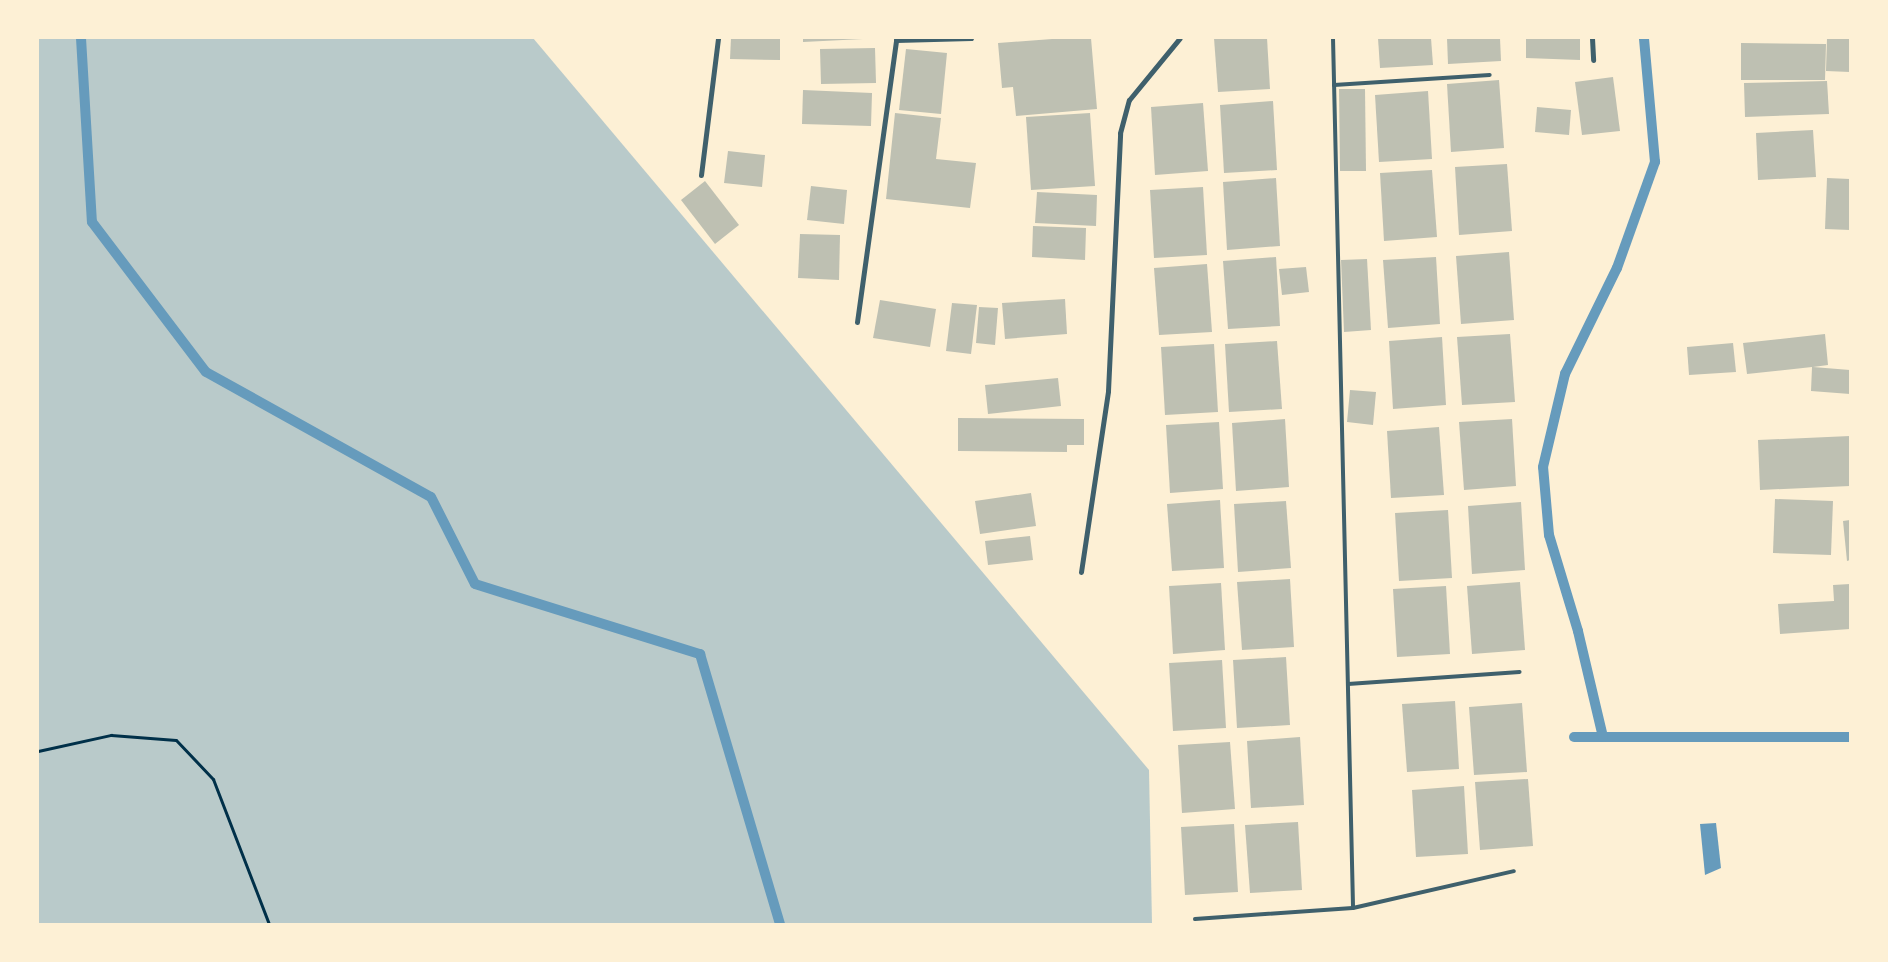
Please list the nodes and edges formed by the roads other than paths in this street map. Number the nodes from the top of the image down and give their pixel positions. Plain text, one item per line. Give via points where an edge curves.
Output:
1 (718, 38) edge
2 (970, 38) edge
3 (1180, 38) edge
4 (1333, 38) edge
5 (1592, 38) edge
6 (896, 39) edge
7 (1593, 60) dead end
8 (1490, 75) dead end
9 (1334, 86) junction
10 (701, 175) dead end
11 (857, 322) dead end
12 (1081, 572) dead end
13 (1520, 672) dead end
14 (1348, 684) junction
15 (1514, 871) dead end
16 (1353, 908) junction
17 (1195, 919) dead end

1 - 10 street
2 - 6 street
3 - 12 street via 1129,100 1120,133 1108,391
4 - 9 lane
5 - 7 street
6 - 11 street
8 - 9 lane
9 - 14 lane
13 - 14 lane
14 - 16 lane
15 - 16 lane
16 - 17 lane

